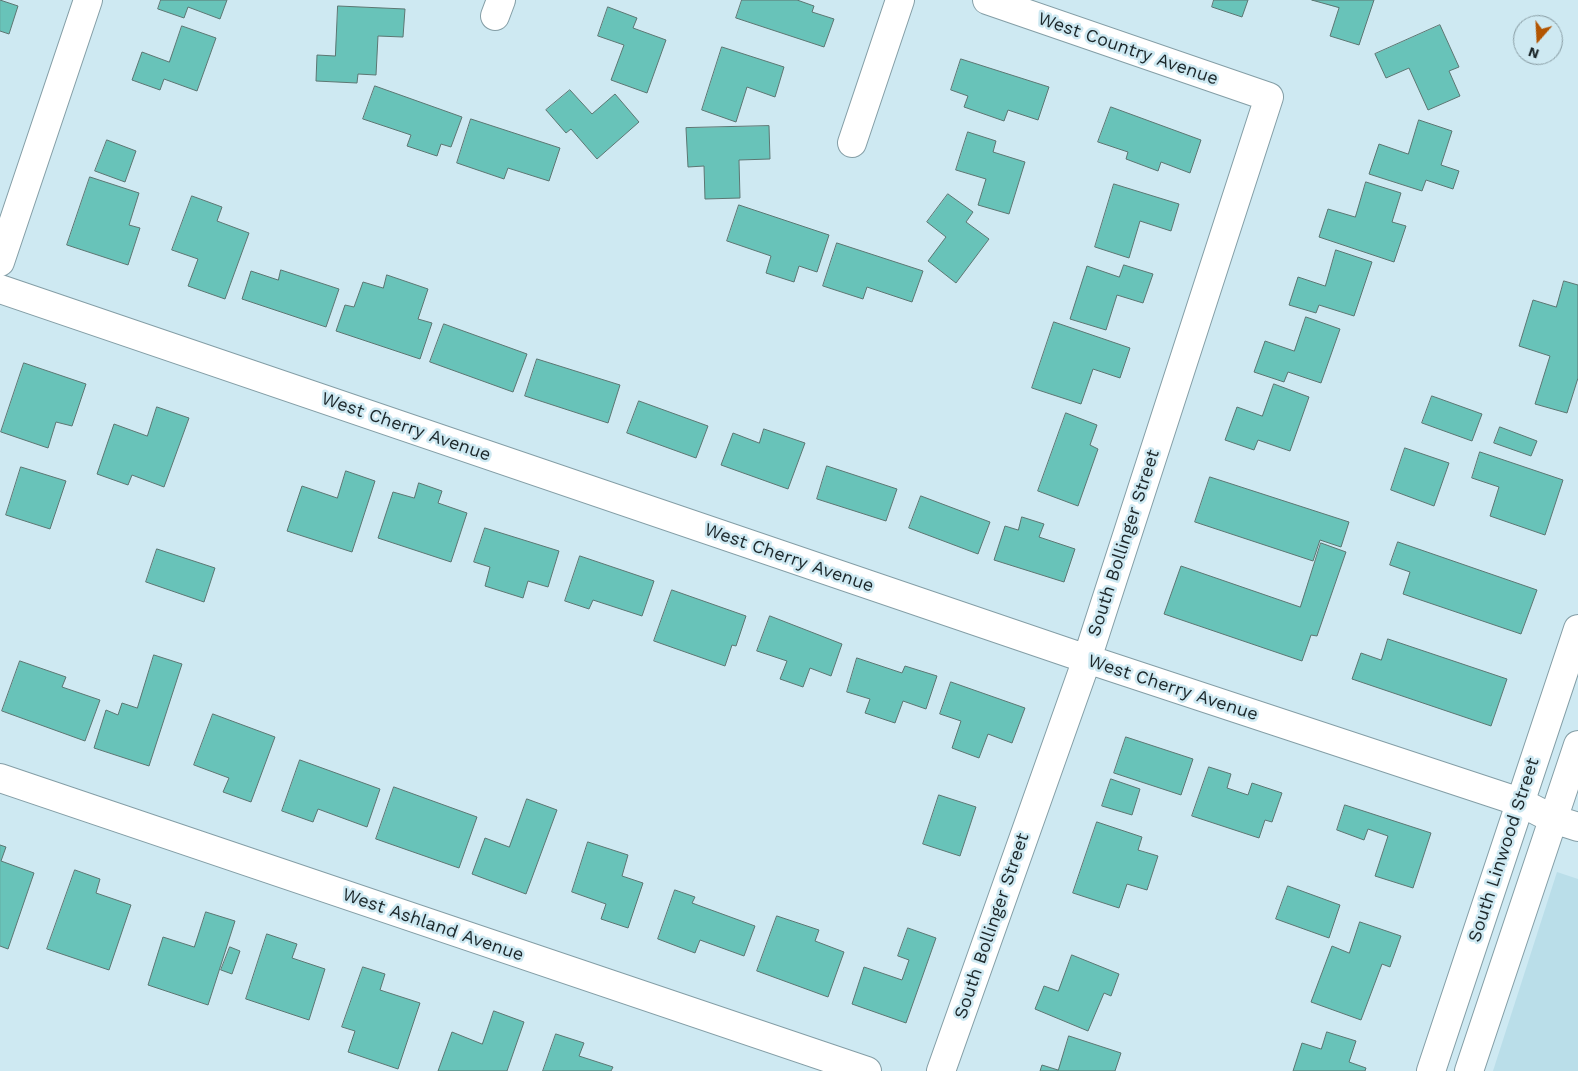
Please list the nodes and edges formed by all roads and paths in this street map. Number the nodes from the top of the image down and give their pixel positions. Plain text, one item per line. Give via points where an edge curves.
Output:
1 (88, 0) edge
2 (900, 0) edge
3 (987, 0) edge
4 (1269, 97) joint
5 (852, 142) dead end
6 (0, 262) edge
7 (0, 289) edge
8 (1578, 629) edge
9 (1086, 659) junction
10 (1578, 745) edge
11 (0, 778) edge
12 (1520, 802) junction
13 (1566, 823) edge
14 (867, 1071) edge
15 (941, 1071) edge
16 (1431, 1071) edge
17 (1469, 1071) edge

1 - 6 street
2 - 5 street
3 - 4 street, West Country Avenue
4 - 9 street, South Bollinger Street
7 - 9 street, West Cherry Avenue
8 - 12 street, South Linwood Street
9 - 12 street, West Cherry Avenue
9 - 15 street, South Bollinger Street
10 - 13 street, South Linwood Street
11 - 14 street, West Ashland Avenue
12 - 13 street, West Cherry Avenue
12 - 16 street, South Linwood Street
13 - 17 street, South Linwood Street

